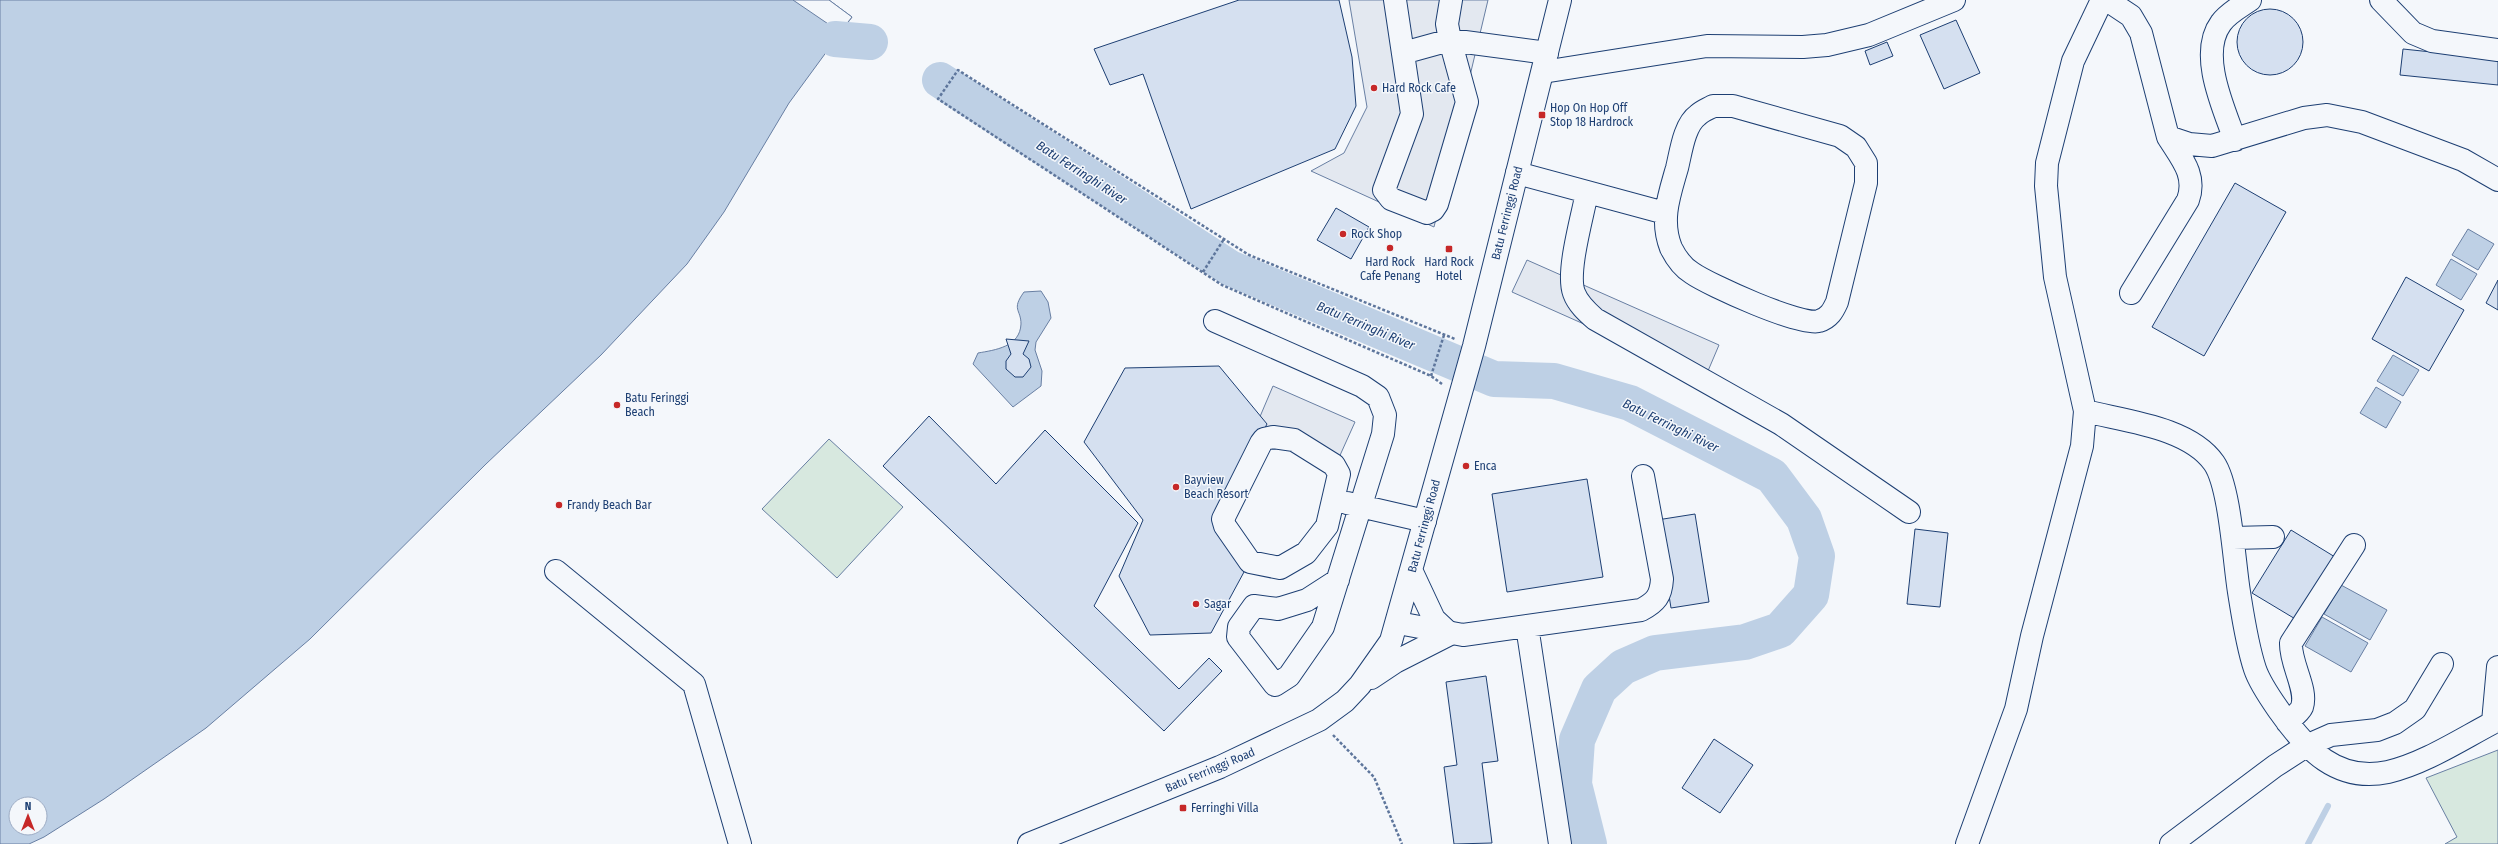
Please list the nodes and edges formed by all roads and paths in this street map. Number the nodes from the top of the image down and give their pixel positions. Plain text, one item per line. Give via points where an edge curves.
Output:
1 (1395, 0) edge
2 (1450, 0) edge
3 (1560, 0) edge
4 (1954, 0) edge
5 (2102, 0) edge
6 (2107, 0) edge
7 (2250, 0) edge
8 (2381, 0) edge
9 (2135, 8) edge
10 (1450, 40) junction
11 (2498, 50) edge
12 (1403, 53) junction
13 (1545, 62) junction
14 (2168, 137) junction
15 (2235, 140) junction
16 (1517, 173) junction
17 (2498, 180) edge
18 (1587, 192) junction
19 (1664, 213) junction
20 (1224, 239) junction
21 (1203, 272) junction
22 (2131, 293) dead end
23 (1216, 321) dead end
24 (1444, 335) junction
25 (1474, 346) junction
26 (1431, 376) junction
27 (1462, 392) junction
28 (2085, 411) junction
29 (1643, 476) dead end
30 (1334, 499) junction
31 (1361, 506) junction
32 (1909, 512) dead end
33 (1426, 520) junction
34 (2273, 537) dead end
35 (2233, 538) junction
36 (2354, 545) dead end
37 (556, 571) dead end
38 (1412, 572) junction
39 (1338, 580) junction
40 (1398, 623) junction
41 (1527, 626) junction
42 (1450, 634) junction
43 (2442, 664) dead end
44 (2498, 667) edge
45 (1360, 685) junction
46 (1319, 720) junction
47 (2496, 721) edge
48 (2287, 722) junction
49 (2306, 746) junction
50 (740, 844) edge
51 (1029, 844) edge
52 (1402, 844) edge
53 (1560, 844) edge
54 (1967, 844) edge
55 (2171, 844) edge

1 - 12 main road
2 - 10 main road via 1447,24
3 - 13 main road, Batu Ferringgi Road
4 - 13 main road via 1869,36 1827,45 1707,46
5 - 28 main road via 2073,60 2047,163 2046,186 2055,277
6 - 9 main road
7 - 15 main road via 2220,24 2214,41 2212,59 2219,98
8 - 11 main road via 2412,34 2432,41
9 - 14 main road
10 - 12 main road
10 - 12 main road via 1467,102 1437,204 1427,213 1391,200 1384,190 1412,114
10 - 13 main road
13 - 16 main road, Batu Ferringgi Road
14 - 15 main road via 2189,144 2212,146
14 - 22 main road via 2190,172 2192,191
15 - 17 main road via 2304,118 2327,115 2347,118 2463,160
16 - 18 main road
16 - 25 main road, Batu Ferringgi Road
18 - 19 main road
18 - 32 main road via 1572,269 1574,293 1582,308 1595,319 1781,424
19 - 19 main road via 1666,231 1672,248 1679,262 1692,273 1727,292 1804,321 1818,322 1830,315 1838,302 1866,183 1866,164 1856,147 1840,136 1733,106 1714,106 1696,115 1686,132
20 - 21 path
20 - 21 path via 958,70 938,99
20 - 24 path via 1249,255
21 - 26 path via 1222,285
23 - 31 main road via 1362,386 1378,398 1385,415 1383,434
24 - 25 path
24 - 26 path
25 - 27 main road, Batu Ferringgi Road
26 - 27 path via 1441,384
27 - 33 main road, Batu Ferringgi Road
28 - 35 main road via 2174,433 2203,450 2221,479
28 - 54 main road via 2082,446 2032,636 2016,709
29 - 41 main road via 1662,579 1661,593 1653,604 1641,610
30 - 30 main road via 1327,526 1306,553 1280,568 1250,562 1224,522 1224,515 1261,443 1268,437 1294,440 1334,465 1338,469 1339,479
30 - 31 main road
31 - 33 main road
31 - 39 main road
33 - 38 main road, Batu Ferringgi Road
34 - 35 main road
35 - 48 main road via 2239,592 2256,670
36 - 48 main road via 2291,643 2290,654 2303,696 2302,708
37 - 50 main road via 694,684
38 - 40 main road, Batu Ferringgi Road
38 - 42 main road via 1434,618
39 - 39 main road via 1323,628 1289,676 1275,684 1238,637 1239,628 1254,606 1278,609 1307,600
40 - 42 main road
40 - 45 main road, Batu Ferringgi Road via 1391,641
41 - 42 main road via 1463,635
41 - 53 main road
42 - 45 main road via 1395,662
43 - 49 main road via 2415,709 2395,723 2377,730 2330,735
44 - 47 main road
45 - 46 main road, Batu Ferringgi Road via 1345,701
46 - 51 main road, Batu Ferringgi Road via 1220,767
46 - 52 path via 1374,777
47 - 49 main road via 2425,758 2387,772 2363,773 2340,769
48 - 49 main road
49 - 55 main road via 2275,766

